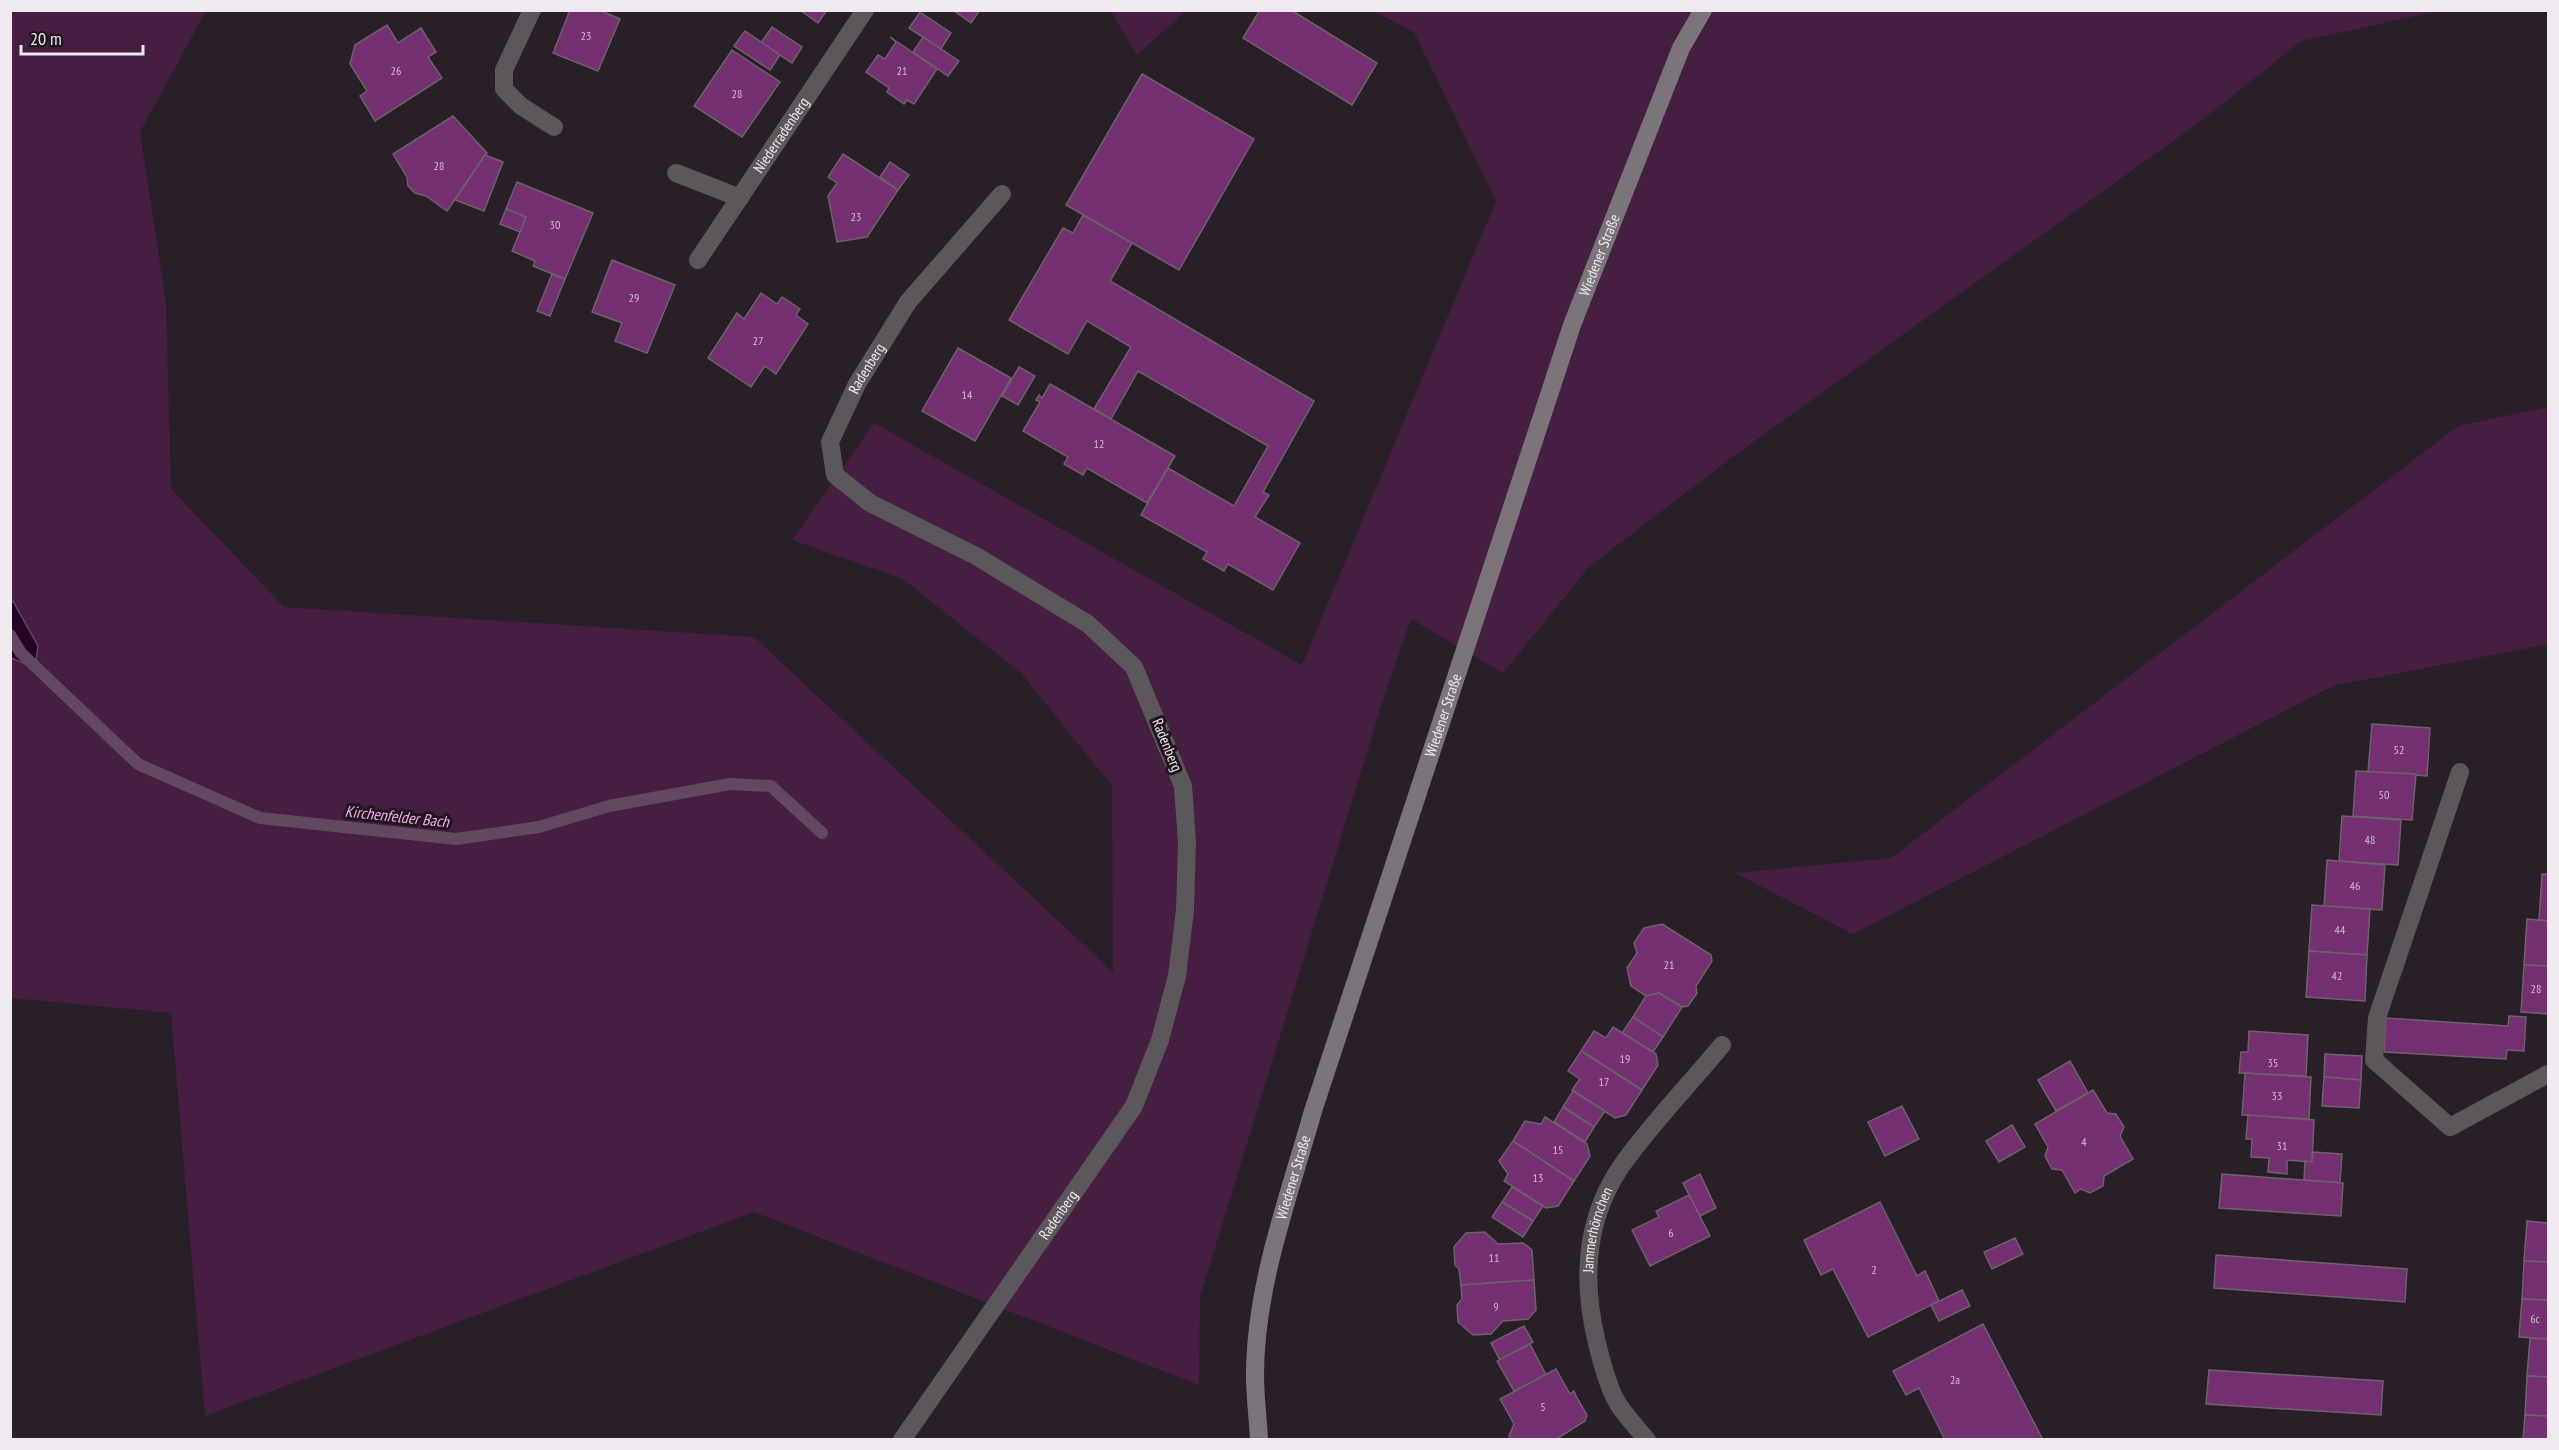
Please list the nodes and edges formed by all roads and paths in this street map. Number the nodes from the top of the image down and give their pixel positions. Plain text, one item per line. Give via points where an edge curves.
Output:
1 (532, 10) edge
2 (865, 10) edge
3 (1703, 10) edge
4 (554, 127) dead end
5 (676, 173) dead end
6 (1002, 194) dead end
7 (740, 198) junction
8 (698, 260) dead end
9 (2460, 772) dead end
10 (1722, 1045) dead end
11 (2548, 1074) edge
12 (902, 1440) edge
13 (1259, 1440) edge
14 (1647, 1440) edge

1 - 4 street via 504,70 504,89 521,106
2 - 7 street, Niederradenberg
3 - 13 main road, Wiedener Straße via 1681,48 1572,325 1313,1111 1262,1303 1255,1374
5 - 7 street
6 - 12 street, Radenberg via 908,302 857,384 830,442 835,475 870,503 976,556 1088,624 1134,667 1183,786 1187,842 1185,910 1177,976 1166,1019 1134,1106
7 - 8 street, Niederradenberg
9 - 11 street via 2377,1018 2374,1060 2450,1127
10 - 14 street, Jammerhörnchen via 1620,1168 1602,1202 1588,1244 1586,1281 1601,1360 1618,1403

